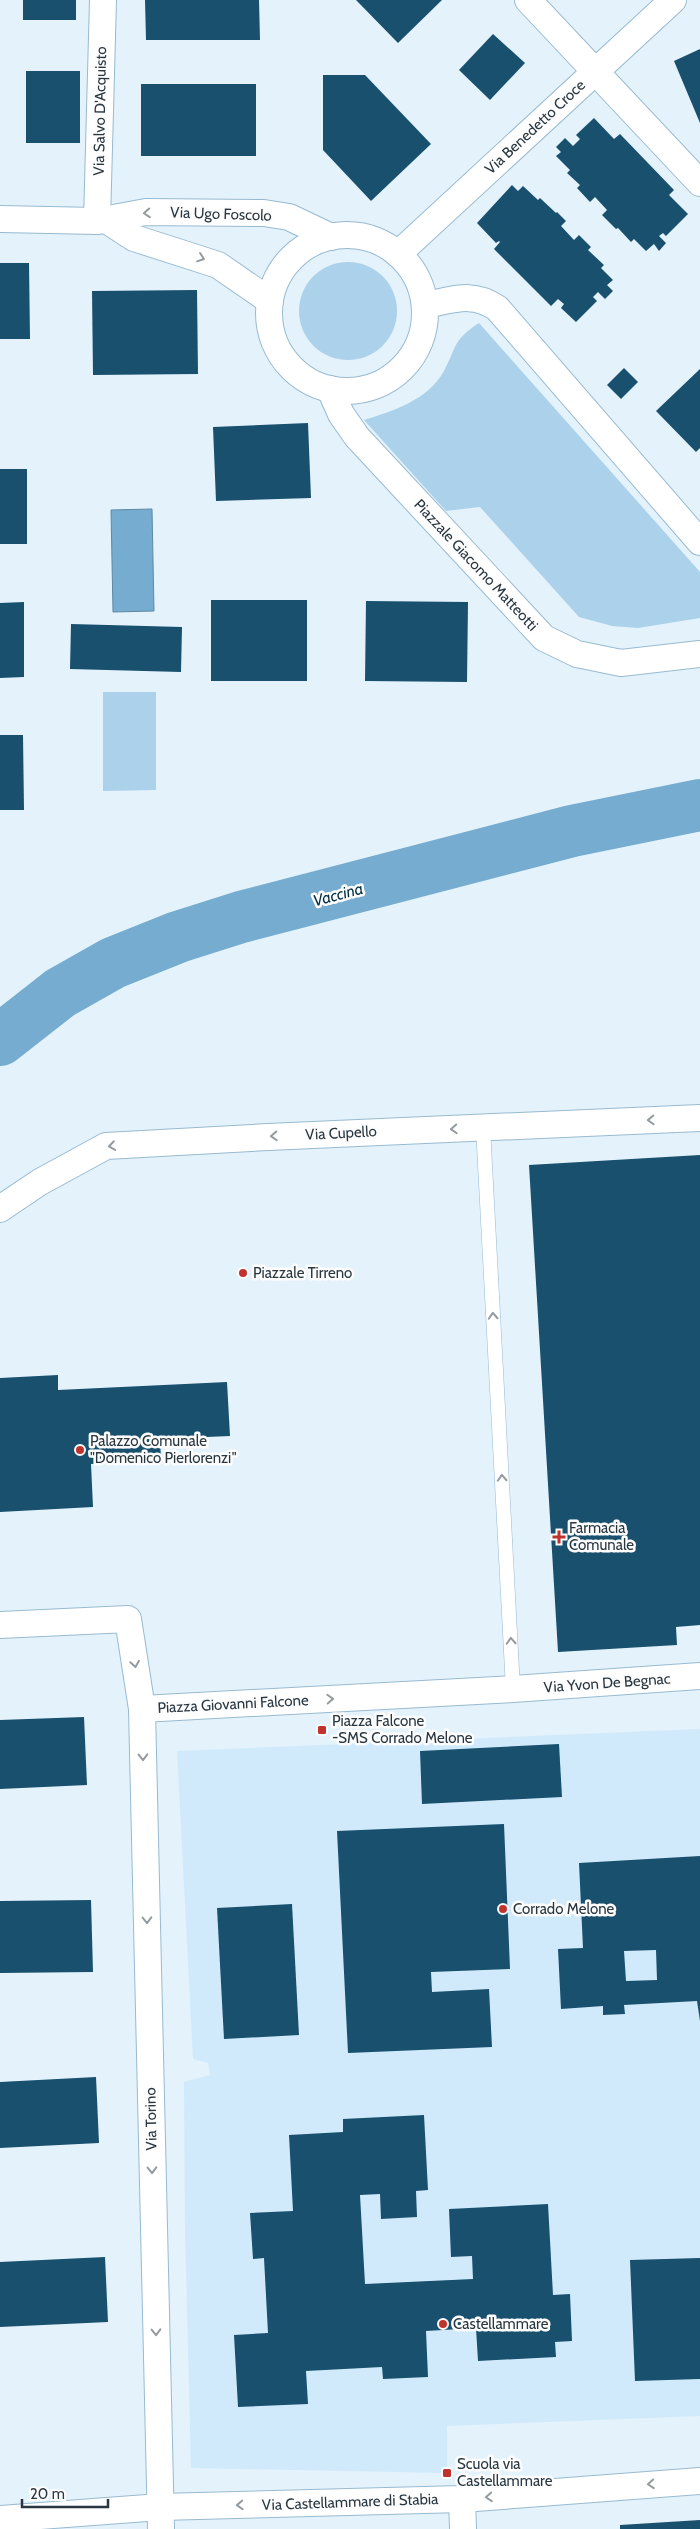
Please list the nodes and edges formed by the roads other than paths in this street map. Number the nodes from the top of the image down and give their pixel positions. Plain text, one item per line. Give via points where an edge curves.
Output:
1 (102, 0) edge
2 (528, 0) edge
3 (673, 0) edge
4 (595, 72) junction
5 (700, 183) edge
6 (0, 219) edge
7 (103, 221) junction
8 (331, 237) junction
9 (398, 254) junction
10 (270, 301) junction
11 (425, 305) junction
12 (330, 389) junction
13 (700, 542) edge
14 (700, 654) edge
15 (700, 1118) edge
16 (483, 1127) junction
17 (0, 1209) edge
18 (0, 1625) edge
19 (700, 1676) edge
20 (513, 1689) junction
21 (142, 1709) junction
22 (700, 2481) edge
23 (462, 2499) junction
24 (161, 2518) edge
25 (0, 2520) edge
26 (463, 2529) edge

1 - 7 street, Via Salvo D'Acquisto
2 - 4 street
3 - 4 street, Via Benedetto Croce
4 - 5 street
4 - 9 street, Via Benedetto Croce
6 - 7 street, Via Ugo Foscolo
8 -> 7 street, Via Ugo Foscolo via 288,217 270,214 146,212
7 -> 10 street via 134,238 218,265
8 - 9 street via 355,236 378,241
8 - 10 street via 309,245 291,259 277,279
9 - 11 street via 416,277
10 - 12 street via 270,324 281,353 290,366 308,381
11 - 12 street via 424,330 415,353 399,372 378,385 355,391
11 - 13 street via 470,297 484,300 497,308
12 - 14 street, Piazzale Giacomo Matteotti via 341,414 357,437 544,638 577,654 621,664
15 -> 16 street, Via Cupello
16 -> 17 street, Via Cupello via 106,1146 40,1182
20 -> 16 lane
18 -> 21 street, Piazza Giovanni Falcone via 128,1619
19 - 20 street, Via Yvon De Begnac
21 -> 20 street, Piazza Giovanni Falcone
21 -> 24 street, Via Torino
22 -> 23 street, Via Castellammare di Stabia
23 -> 24 street, Via Castellammare di Stabia
23 - 26 street
24 - 25 street, Via Castellammare di Stabia

